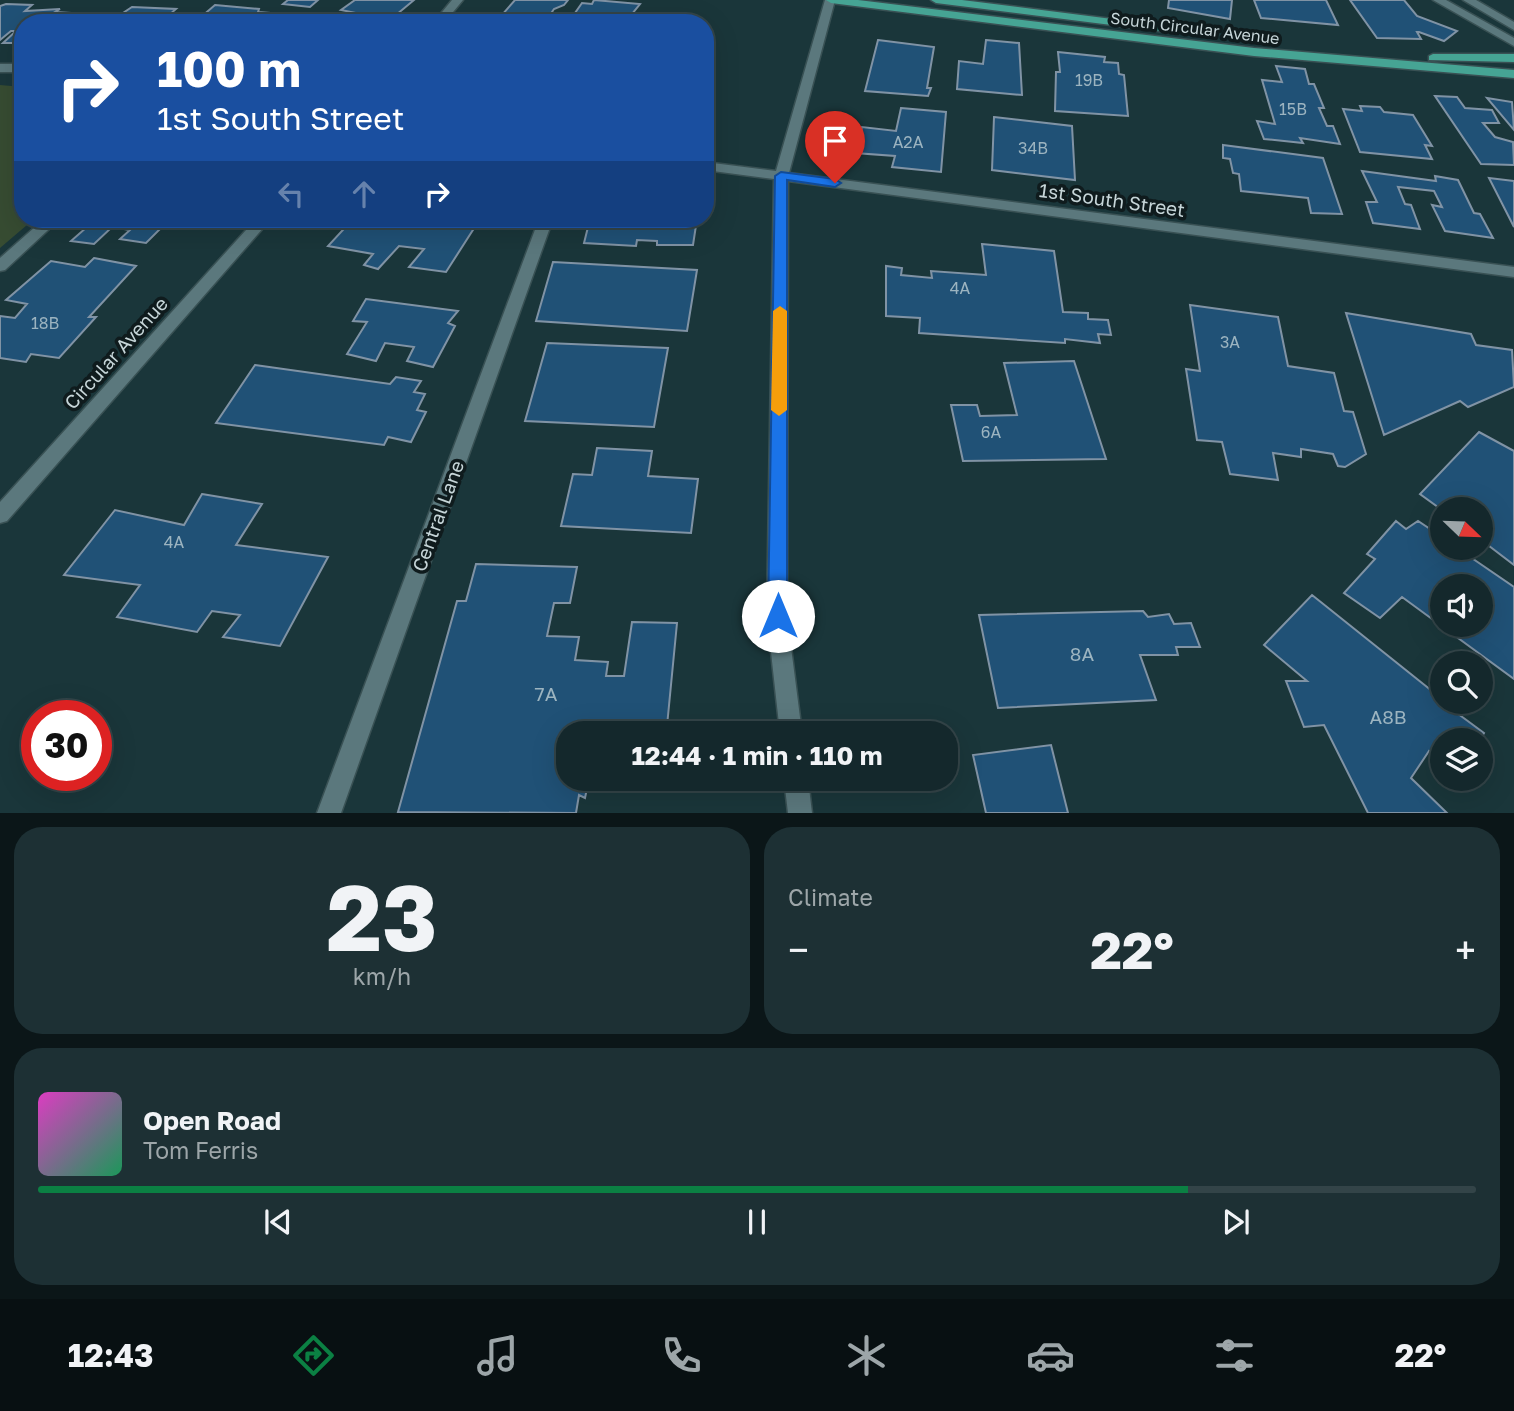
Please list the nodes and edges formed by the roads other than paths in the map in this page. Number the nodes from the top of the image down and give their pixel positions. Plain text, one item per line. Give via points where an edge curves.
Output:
1 (458, 0) edge
2 (831, 0) edge
3 (936, 0) edge
4 (969, 0) edge
5 (1438, 0) edge
6 (1468, 0) edge
7 (984, 6) junction
8 (446, 14) edge
9 (1514, 26) edge
10 (1514, 43) edge
11 (1514, 58) edge
12 (1514, 74) edge
13 (714, 167) edge
14 (781, 176) junction
15 (43, 228) edge
16 (256, 228) edge
17 (543, 228) edge
18 (0, 265) edge
19 (1514, 272) edge
20 (0, 515) edge
21 (790, 721) edge
22 (797, 791) edge
23 (330, 813) edge
24 (800, 813) edge

1 - 8 street
2 - 12 main road, South Circular Avenue via 1254,52
2 - 14 street
3 - 7 main road, South Circular Avenue
4 - 7 street
5 - 10 street
6 - 9 street
7 - 11 main road, South Circular Avenue via 1442,59
13 - 14 street, 1st South Street
14 - 19 street, 1st South Street
14 - 21 street via 778,616
15 - 18 street
16 - 20 street, Circular Avenue
17 - 23 street, Central Lane
22 - 24 street

